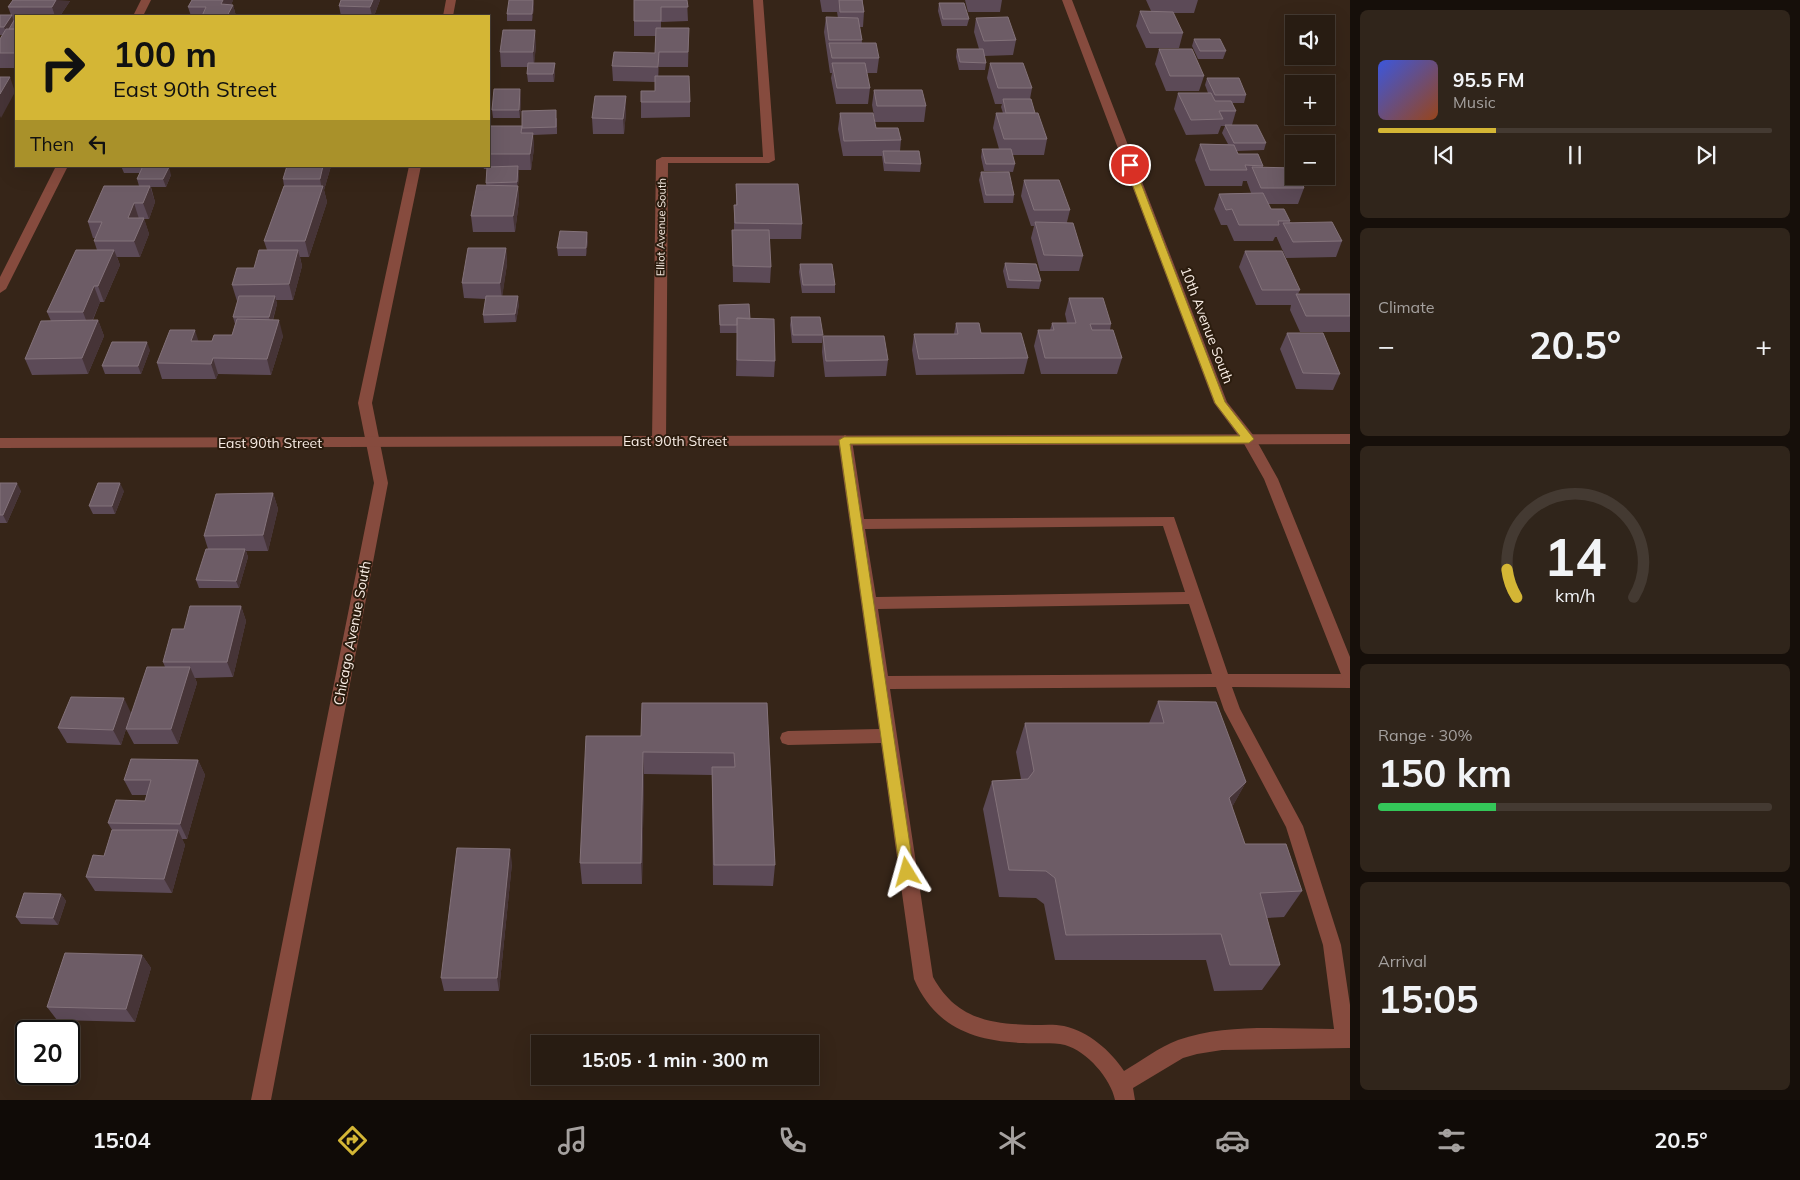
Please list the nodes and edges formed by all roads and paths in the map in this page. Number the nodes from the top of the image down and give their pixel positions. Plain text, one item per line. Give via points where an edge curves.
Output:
1 (146, 0) edge
2 (451, 0) edge
3 (758, 0) edge
4 (1067, 0) edge
5 (138, 15) edge
6 (448, 15) edge
7 (61, 167) edge
8 (415, 167) edge
9 (0, 289) edge
10 (1249, 439) junction
11 (1350, 439) edge
12 (844, 440) junction
13 (658, 441) junction
14 (0, 443) edge
15 (372, 443) junction
16 (857, 524) junction
17 (1195, 598) junction
18 (868, 603) junction
19 (1350, 679) edge
20 (1222, 680) junction
21 (880, 683) junction
22 (888, 736) junction
23 (788, 738) dead end
24 (1347, 1038) edge
25 (1123, 1092) edge
26 (261, 1100) edge

1 - 5 street
2 - 6 street
3 - 13 street, Elliot Avenue South via 769,160 662,160
4 - 10 street, 10th Avenue South via 1221,403
7 - 9 street
8 - 15 street, Chicago Avenue South via 364,402
10 - 11 street, East 90th Street
10 - 12 street, East 90th Street
10 - 19 street, 10th Avenue South via 1271,479
12 - 13 street, East 90th Street
12 - 16 street
13 - 15 street, East 90th Street
14 - 15 street, East 90th Street
15 - 26 street, Chicago Avenue South via 381,483
16 - 17 street via 1169,521
16 - 18 street
17 - 18 street
17 - 20 street
18 - 21 street
19 - 20 street
20 - 21 street
20 - 24 street via 1232,710 1294,826 1332,946
21 - 22 street
22 - 23 street
22 - 25 street via 920,965 931,994 954,1016 971,1026 1000,1033 1067,1036 1093,1051 1109,1066
24 - 25 street via 1222,1040 1197,1044 1178,1050

